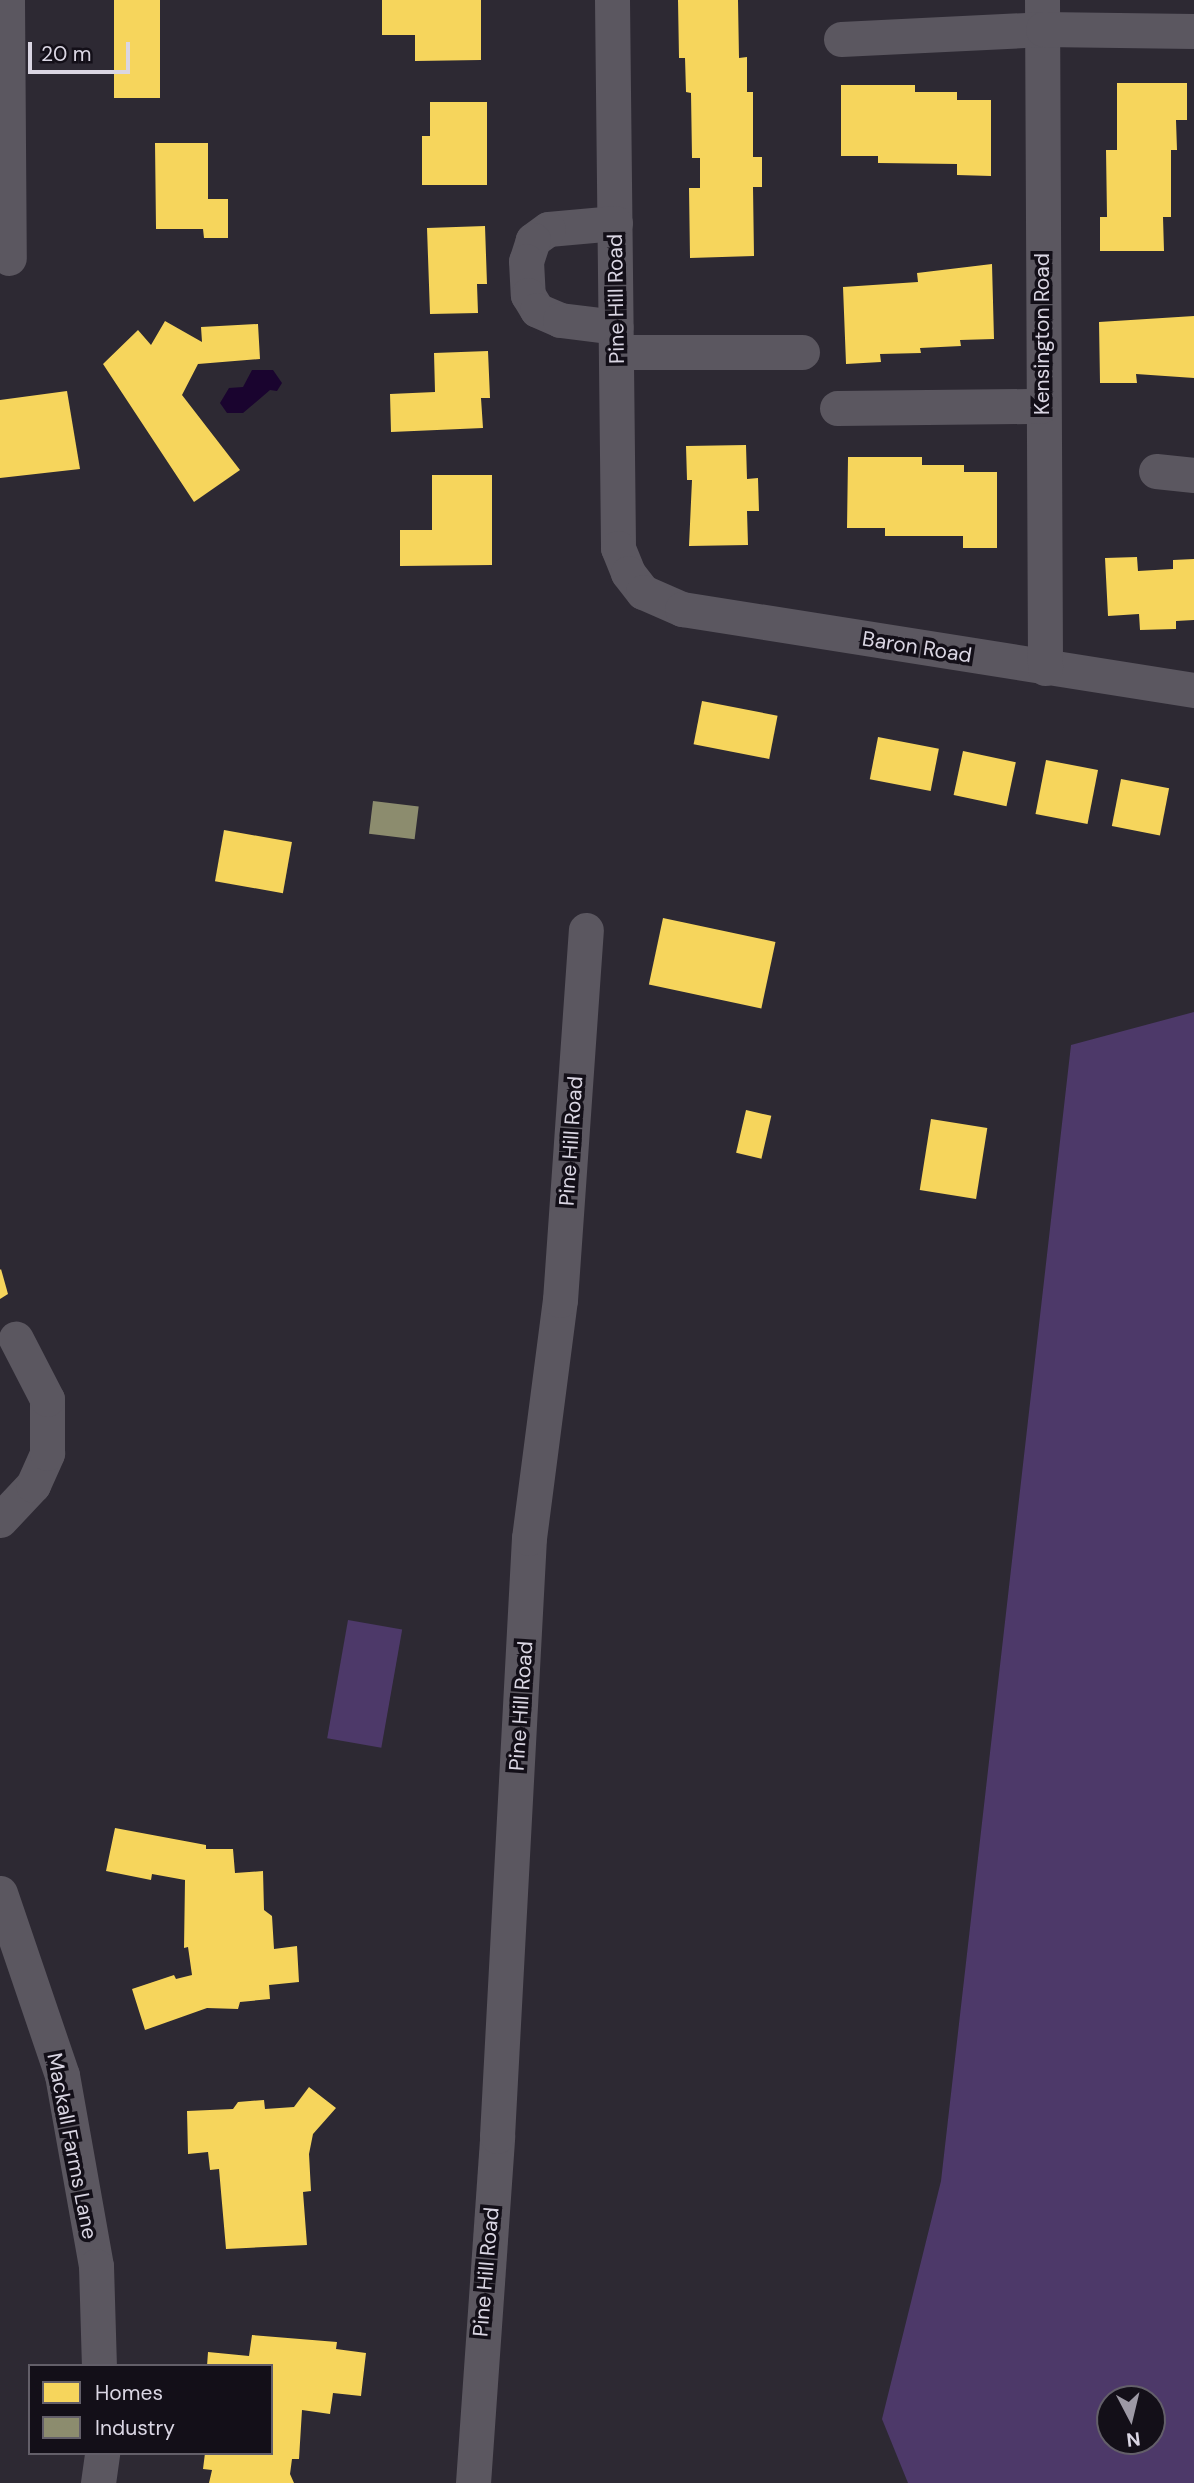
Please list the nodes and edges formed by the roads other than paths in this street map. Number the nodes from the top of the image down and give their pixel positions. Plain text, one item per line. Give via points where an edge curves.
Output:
1 (7, 0) edge
2 (612, 0) edge
3 (1043, 15) edge
4 (1194, 31) edge
5 (841, 39) dead end
6 (615, 223) junction
7 (9, 258) dead end
8 (616, 340) junction
9 (802, 352) dead end
10 (1041, 406) junction
11 (837, 408) dead end
12 (1156, 471) dead end
13 (1194, 475) edge
14 (643, 592) joint
15 (1045, 668) junction
16 (1194, 690) edge
17 (586, 930) dead end
18 (16, 1339) dead end
19 (0, 1520) edge
20 (0, 1893) edge
21 (99, 2364) edge
22 (102, 2455) edge
23 (98, 2483) edge
24 (473, 2483) edge

1 - 7 street
2 - 6 street, Pine Hill Road
3 - 4 street
3 - 5 street
3 - 10 street, Kensington Road
6 - 8 street, Pine Hill Road
6 - 8 street via 548,229 533,240 526,261 528,295 537,310
8 - 9 street
8 - 14 street, Pine Hill Road via 618,548 628,573
10 - 11 street
10 - 15 street, Kensington Road
12 - 13 street
14 - 15 street, Baron Road via 682,609
15 - 16 street, Baron Road
17 - 24 street, Pine Hill Road via 560,1300 529,1538
18 - 19 street via 47,1399 47,1454 33,1485
20 - 21 street, Mackall Farms Lane via 62,2075 96,2266
22 - 23 street

